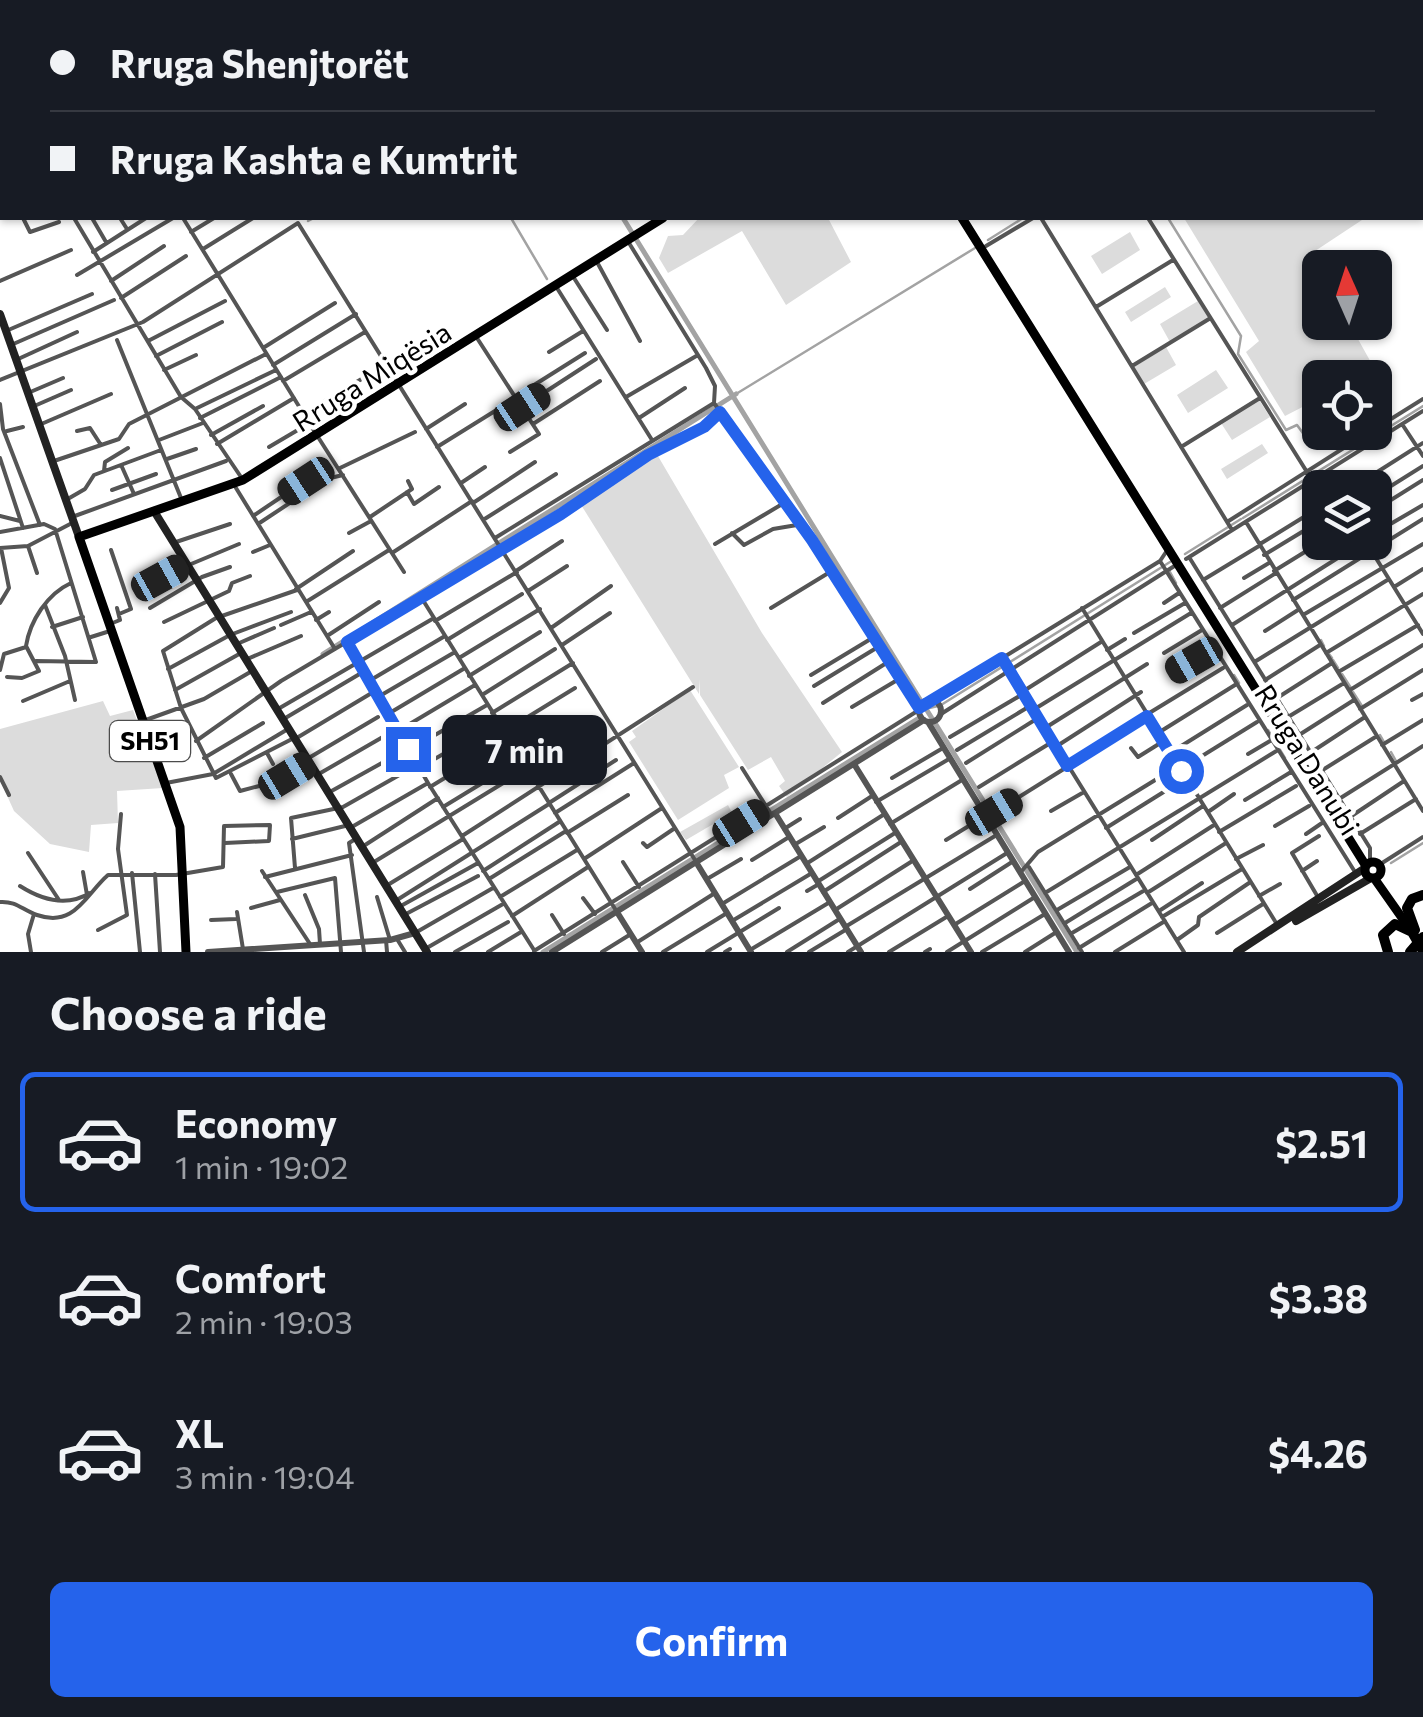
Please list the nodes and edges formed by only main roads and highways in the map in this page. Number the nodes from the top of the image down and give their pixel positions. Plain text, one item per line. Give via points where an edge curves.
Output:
1 (660, 220) edge
2 (668, 220) edge
3 (966, 220) edge
4 (966, 220) edge
5 (633, 238) junction
6 (0, 314) edge
7 (400, 383) junction
8 (239, 484) junction
9 (155, 513) junction
10 (80, 538) junction
11 (1371, 869) junction
12 (1390, 895) junction
13 (1419, 896) edge
14 (1388, 926) junction
15 (1416, 941) edge
16 (426, 950) edge
17 (1388, 950) edge
18 (186, 952) edge
19 (1237, 952) edge
20 (1245, 952) edge

1 - 5 main road, Rruga Miqësia
2 - 5 main road, Rruga Miqësia
3 - 11 main road
4 - 11 main road
5 - 7 main road, Rruga Miqësia
5 - 7 main road, Rruga Miqësia
6 - 10 main road, SH51
7 - 8 main road, Rruga Miqësia
8 - 9 main road, Rruga Miqësia
8 - 9 main road, Rruga Miqësia
9 - 10 main road, Rruga Miqësia
9 - 16 main road
10 - 18 main road, SH51 via 180,827
11 - 12 main road
11 - 19 main road
11 - 20 main road
12 - 13 main road
12 - 14 main road via 1394,914
12 - 15 main road
13 - 15 highway via 1407,909
14 - 15 highway via 1400,924
14 - 17 highway

